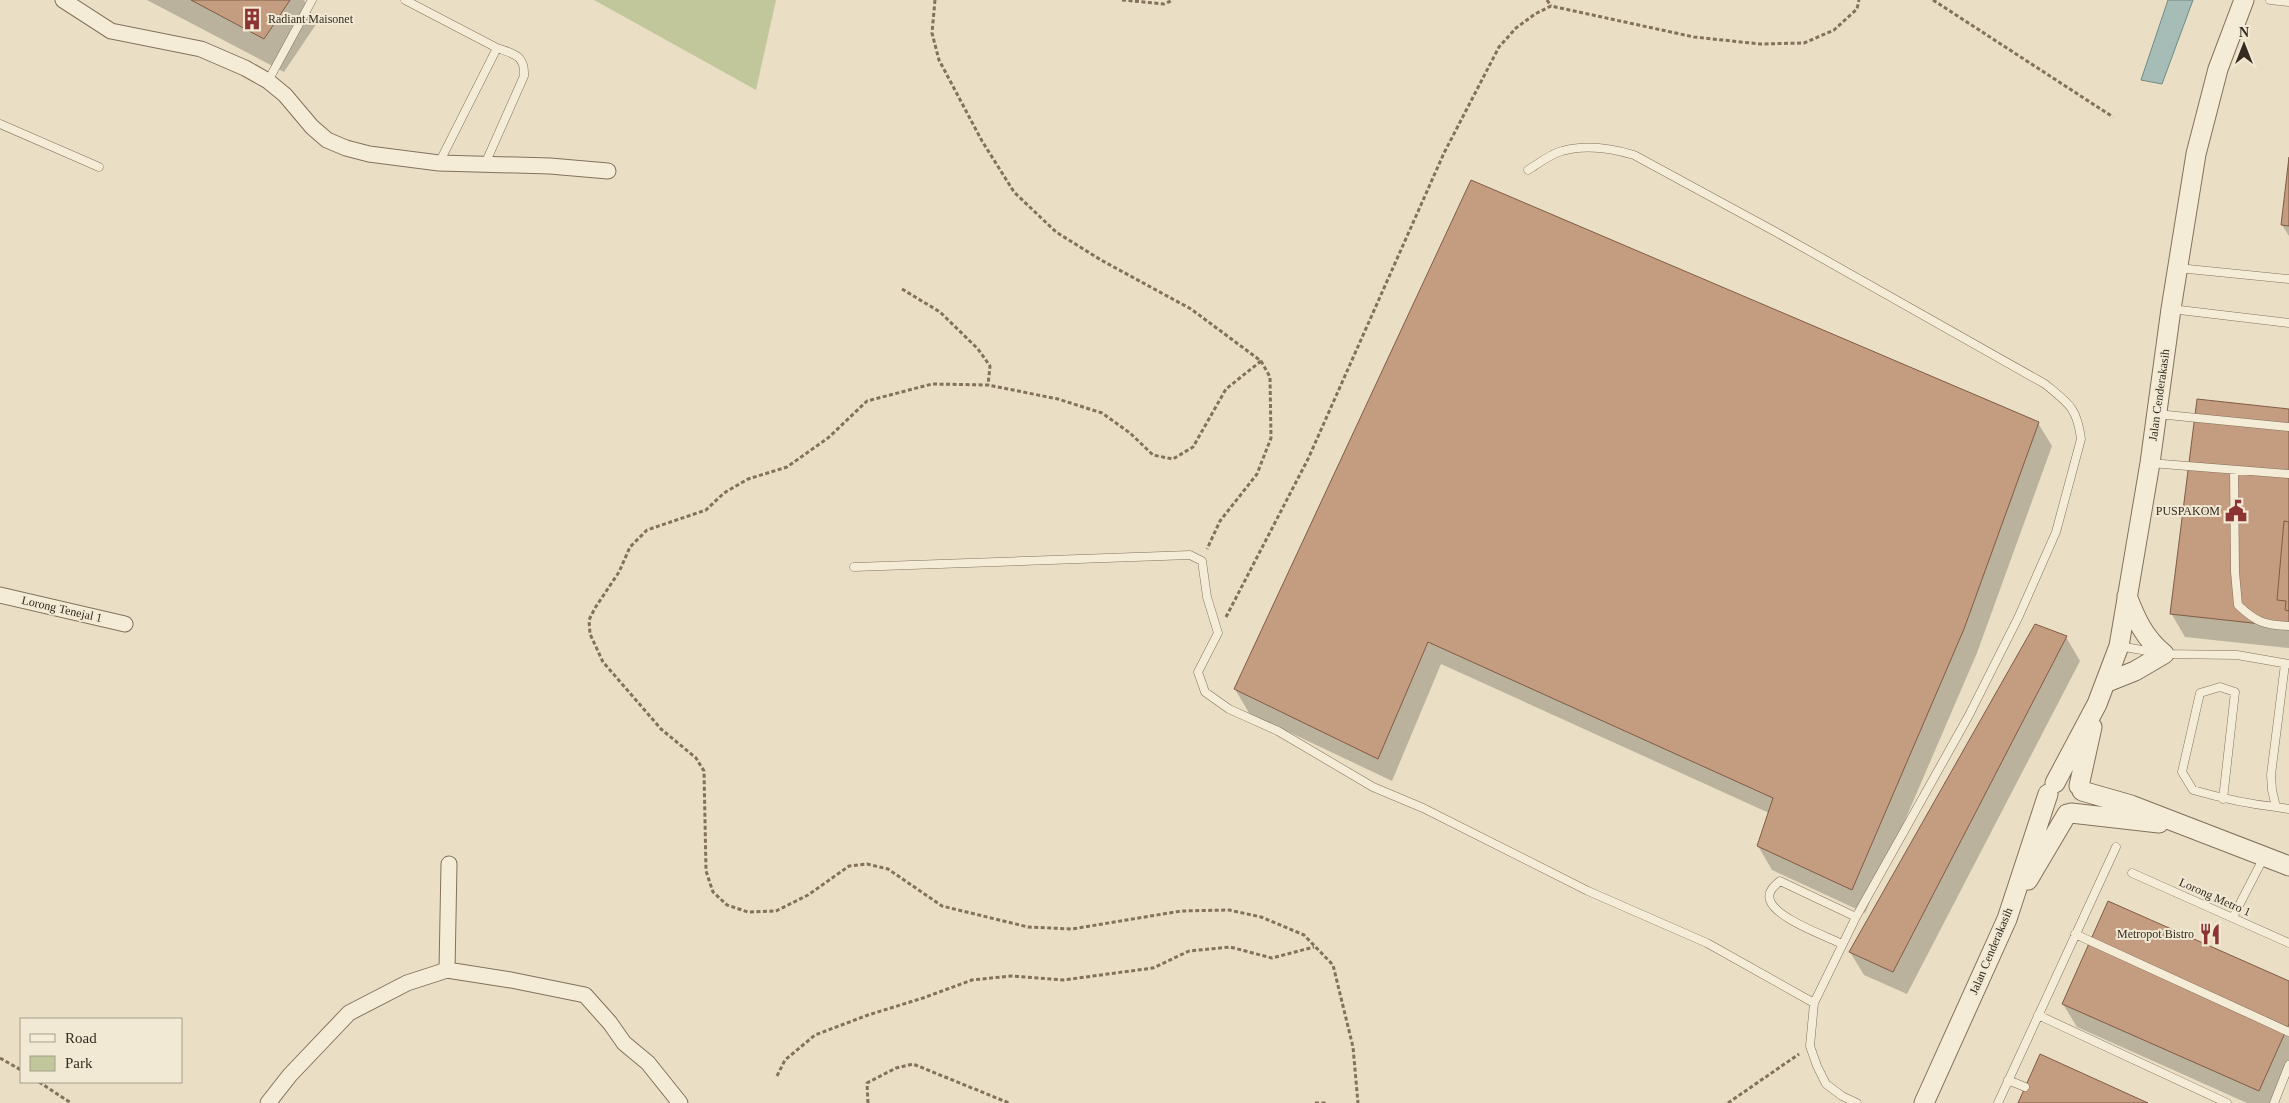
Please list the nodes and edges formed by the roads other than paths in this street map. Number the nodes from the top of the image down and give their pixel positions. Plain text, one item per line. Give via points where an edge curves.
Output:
1 (63, 0) edge
2 (312, 0) edge
3 (405, 0) edge
4 (2244, 0) edge
5 (2270, 0) edge
6 (2289, 2) edge
7 (497, 48) junction
8 (268, 81) junction
9 (0, 124) edge
10 (439, 163) junction
11 (485, 164) junction
12 (99, 166) dead end
13 (1528, 170) dead end
14 (608, 171) dead end
15 (2178, 268) junction
16 (2289, 279) edge
17 (2171, 309) junction
18 (2289, 323) edge
19 (2157, 414) junction
20 (2289, 427) edge
21 (2150, 463) junction
22 (2234, 470) junction
23 (2289, 474) edge
24 (854, 567) dead end
25 (0, 595) edge
26 (2127, 596) junction
27 (125, 624) dead end
28 (2289, 626) edge
29 (2118, 646) junction
30 (2164, 654) junction
31 (2287, 664) edge
32 (2105, 683) junction
33 (2097, 704) junction
34 (2052, 789) junction
35 (2080, 789) junction
36 (2224, 799) junction
37 (2276, 807) junction
38 (2289, 810) edge
39 (2069, 813) junction
40 (2185, 826) junction
41 (2116, 848) dead end
42 (2264, 857) junction
43 (449, 864) dead end
44 (2289, 866) edge
45 (2132, 873) dead end
46 (1856, 917) junction
47 (2233, 917) junction
48 (2007, 919) junction
49 (2076, 934) junction
50 (2289, 943) edge
51 (1842, 944) junction
52 (447, 970) junction
53 (1814, 1003) junction
54 (2038, 1015) junction
55 (2289, 1032) edge
56 (2289, 1064) edge
57 (2008, 1080) junction
58 (2025, 1088) dead end
59 (268, 1103) edge
60 (680, 1103) edge
61 (1857, 1103) edge
62 (1924, 1103) edge
63 (1998, 1103) edge
64 (2227, 1103) edge
65 (2274, 1103) edge

1 - 8 street via 111,31 200,49
2 - 8 lane
3 - 7 lane
4 - 15 street, Jalan Cenderakasih via 2218,68 2196,154
5 - 6 lane
7 - 10 lane
7 - 11 lane via 520,58 525,65 524,76
8 - 10 street via 327,140 369,154
9 - 12 lane
10 - 11 street
11 - 14 street
13 - 46 lane via 1561,151 1612,148 1634,155 2044,384 2072,406 2081,440 2056,532 2001,654
15 - 16 lane
15 - 17 street, Jalan Cenderakasih
17 - 18 lane
17 - 19 street, Jalan Cenderakasih
19 - 20 lane
19 - 21 street, Jalan Cenderakasih
21 - 22 lane
21 - 26 street, Jalan Cenderakasih
22 - 23 lane
22 - 28 lane via 2238,605 2252,619
24 - 53 lane via 1190,555 1202,561 1207,597 1218,633 1198,672 1205,692 1373,787 1424,808 1588,891 1707,943
25 - 27 street, Lorong Tenejal 1
26 - 29 street, Jalan Cenderakasih
26 - 30 street via 2138,625 2151,644
29 - 30 lane
29 - 32 street, Jalan Cenderakasih
30 - 31 lane via 2237,655
30 - 32 street
31 - 37 lane via 2271,774
32 - 33 street, Jalan Cenderakasih
33 - 34 street, Jalan Cenderakasih
33 - 35 street
34 - 35 street via 2070,780
34 - 39 street via 2053,808
34 - 48 street, Jalan Cenderakasih
35 - 39 street via 2081,804
35 - 40 street
36 - 36 lane via 2235,692 2220,687 2200,693 2182,772 2193,790
36 - 37 lane
37 - 38 lane
39 - 40 street
39 - 48 street
40 - 42 street
41 - 49 lane
42 - 44 street
42 - 47 lane
43 - 52 street
45 - 47 lane, Lorong Metro 1
46 - 51 lane
46 - 51 lane via 1780,881 1771,890 1770,900 1778,912
47 - 50 lane, Lorong Metro 1
48 - 62 street, Jalan Cenderakasih
49 - 54 lane
49 - 55 lane
51 - 53 lane
52 - 59 street via 407,983 349,1012
52 - 60 street via 585,995 624,1044 648,1063
53 - 61 lane via 1810,1046 1826,1084
54 - 57 lane
54 - 64 lane
56 - 65 lane
57 - 58 lane
57 - 63 lane

